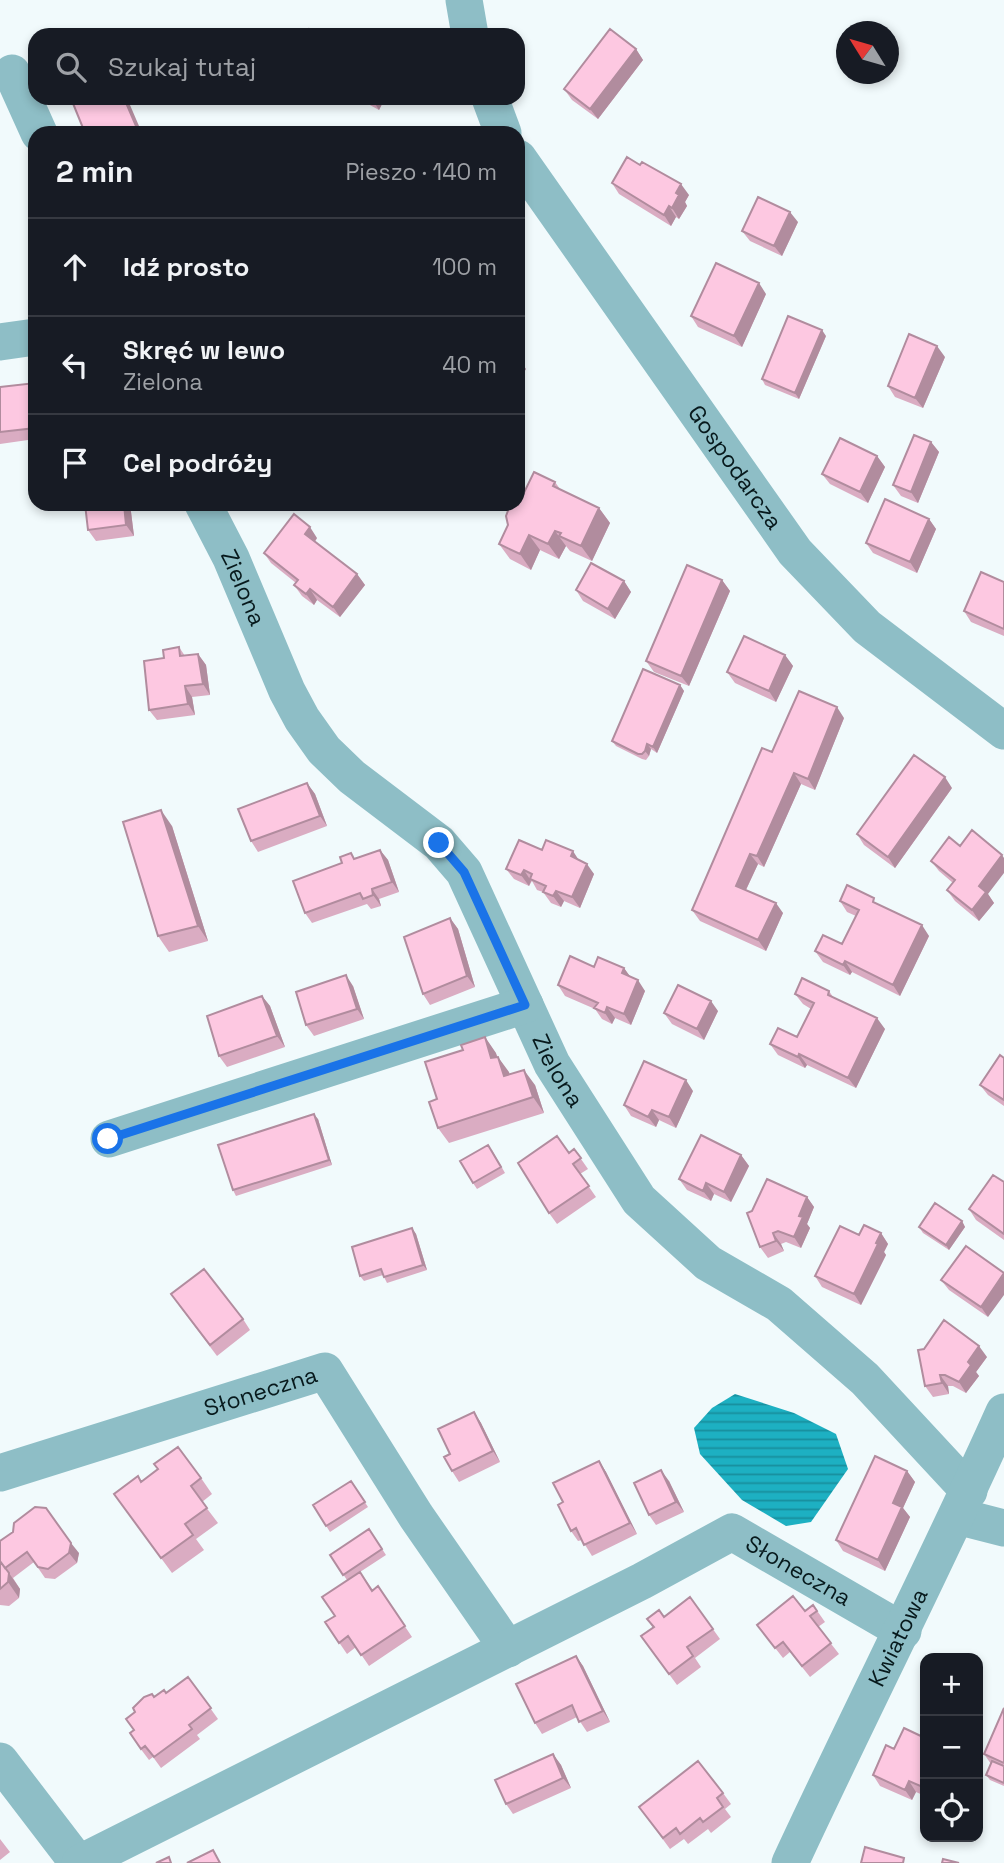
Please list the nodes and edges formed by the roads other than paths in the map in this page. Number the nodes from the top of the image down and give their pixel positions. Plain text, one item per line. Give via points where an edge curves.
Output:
1 (464, 0) edge
2 (469, 28) edge
3 (12, 73) dead end
4 (493, 105) edge
5 (35, 126) edge
6 (500, 126) edge
7 (525, 168) edge
8 (28, 338) edge
9 (0, 342) edge
10 (206, 511) edge
11 (1004, 731) edge
12 (525, 1005) junction
13 (108, 1139) dead end
14 (1004, 1412) edge
15 (0, 1473) edge
16 (963, 1504) junction
17 (1004, 1528) edge
18 (903, 1631) junction
19 (508, 1649) junction
20 (0, 1761) edge
21 (79, 1863) edge
22 (790, 1863) edge

1 - 2 street
3 - 5 street
4 - 6 street
7 - 11 street, Gospodarcza via 795,551 867,627
8 - 9 street
10 - 12 street, Zielona via 302,719 324,750 352,777 439,843 464,872
12 - 13 street
12 - 16 street, Zielona via 552,1064 639,1200 708,1263 779,1304 855,1371
14 - 16 street, Kwiatowa
15 - 19 street, Słoneczna via 325,1371 416,1516
16 - 17 street
16 - 18 street, Kwiatowa
18 - 19 street, Słoneczna via 732,1532
18 - 22 street, Kwiatowa
19 - 21 street, Słoneczna
20 - 21 street, Słoneczna

